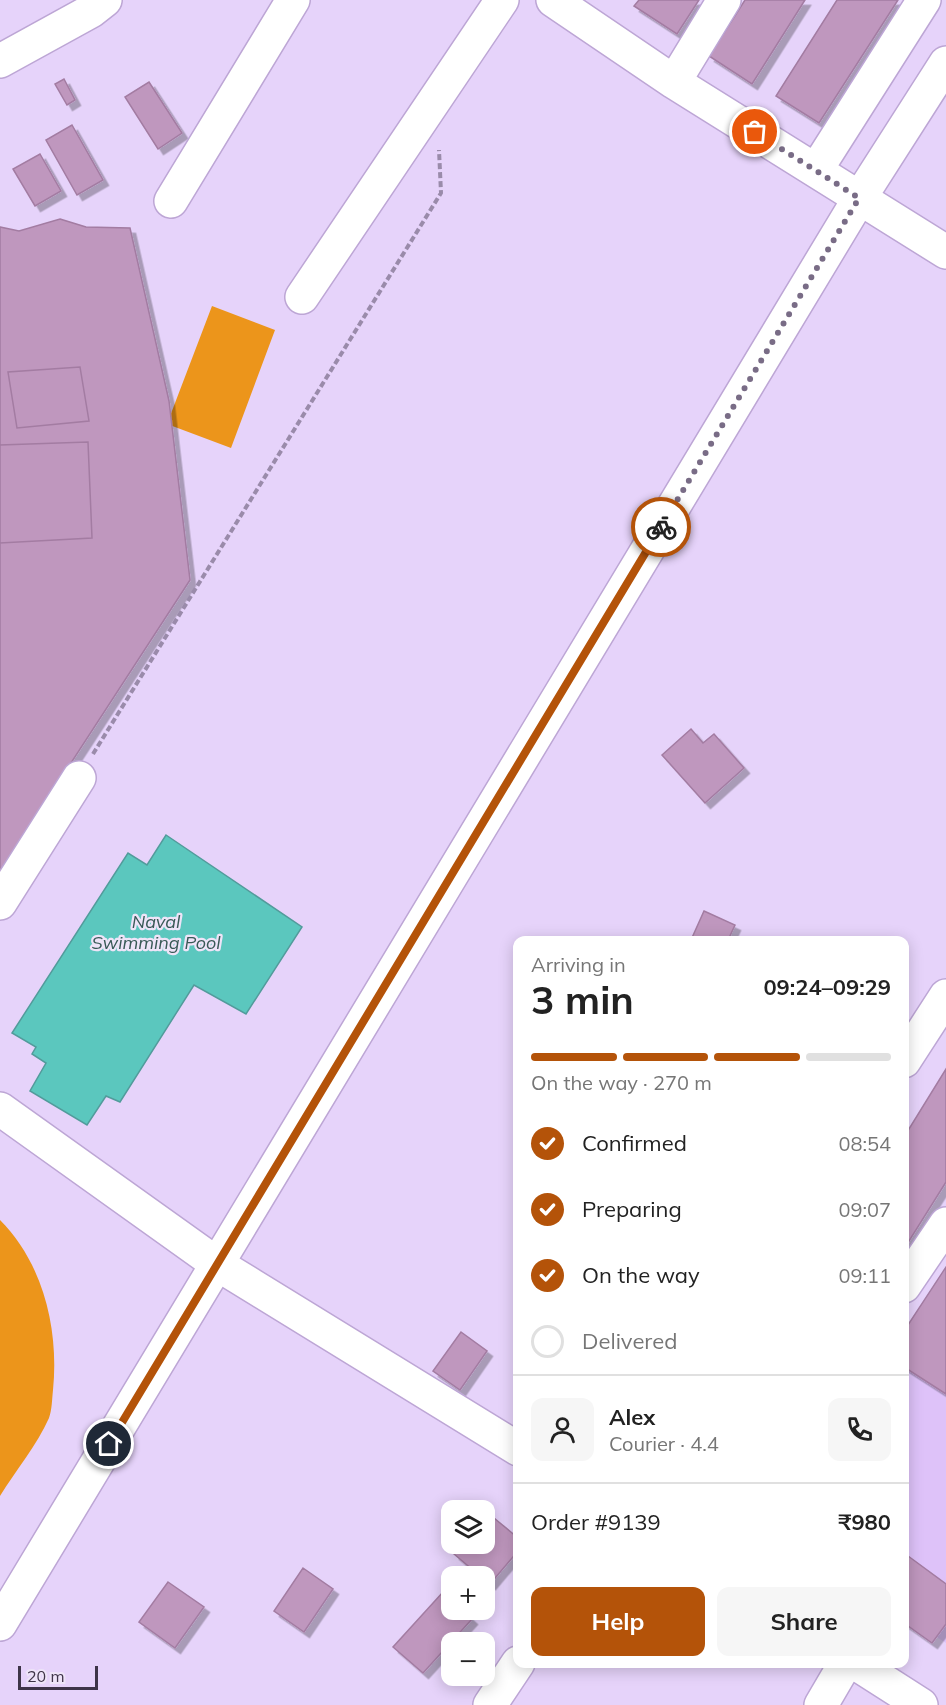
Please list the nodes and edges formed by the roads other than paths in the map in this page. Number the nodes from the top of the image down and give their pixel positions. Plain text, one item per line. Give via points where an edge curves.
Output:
1 (105, 0) edge
2 (293, 0) edge
3 (502, 0) edge
4 (553, 0) edge
5 (724, 0) edge
6 (924, 0) edge
7 (0, 61) edge
8 (946, 63) edge
9 (674, 82) junction
10 (816, 170) junction
11 (859, 198) junction
12 (171, 201) dead end
13 (946, 252) edge
14 (302, 297) dead end
15 (79, 778) road end
16 (0, 903) edge
17 (946, 996) edge
18 (909, 1053) edge
19 (0, 1109) edge
20 (946, 1224) edge
21 (217, 1264) junction
22 (909, 1279) edge
23 (513, 1446) edge
24 (0, 1624) edge
25 (515, 1668) edge
26 (843, 1668) edge
27 (863, 1668) edge
28 (490, 1705) edge
29 (821, 1705) edge
30 (921, 1705) edge

1 - 7 street
2 - 12 street
3 - 14 street
4 - 9 street
5 - 9 street
6 - 10 street
8 - 11 street
9 - 10 street
10 - 11 street
11 - 13 street
11 - 21 street
15 - 16 street
17 - 18 street
19 - 21 street
20 - 22 street
21 - 23 street
21 - 24 street
25 - 28 street
26 - 29 street
27 - 30 street

